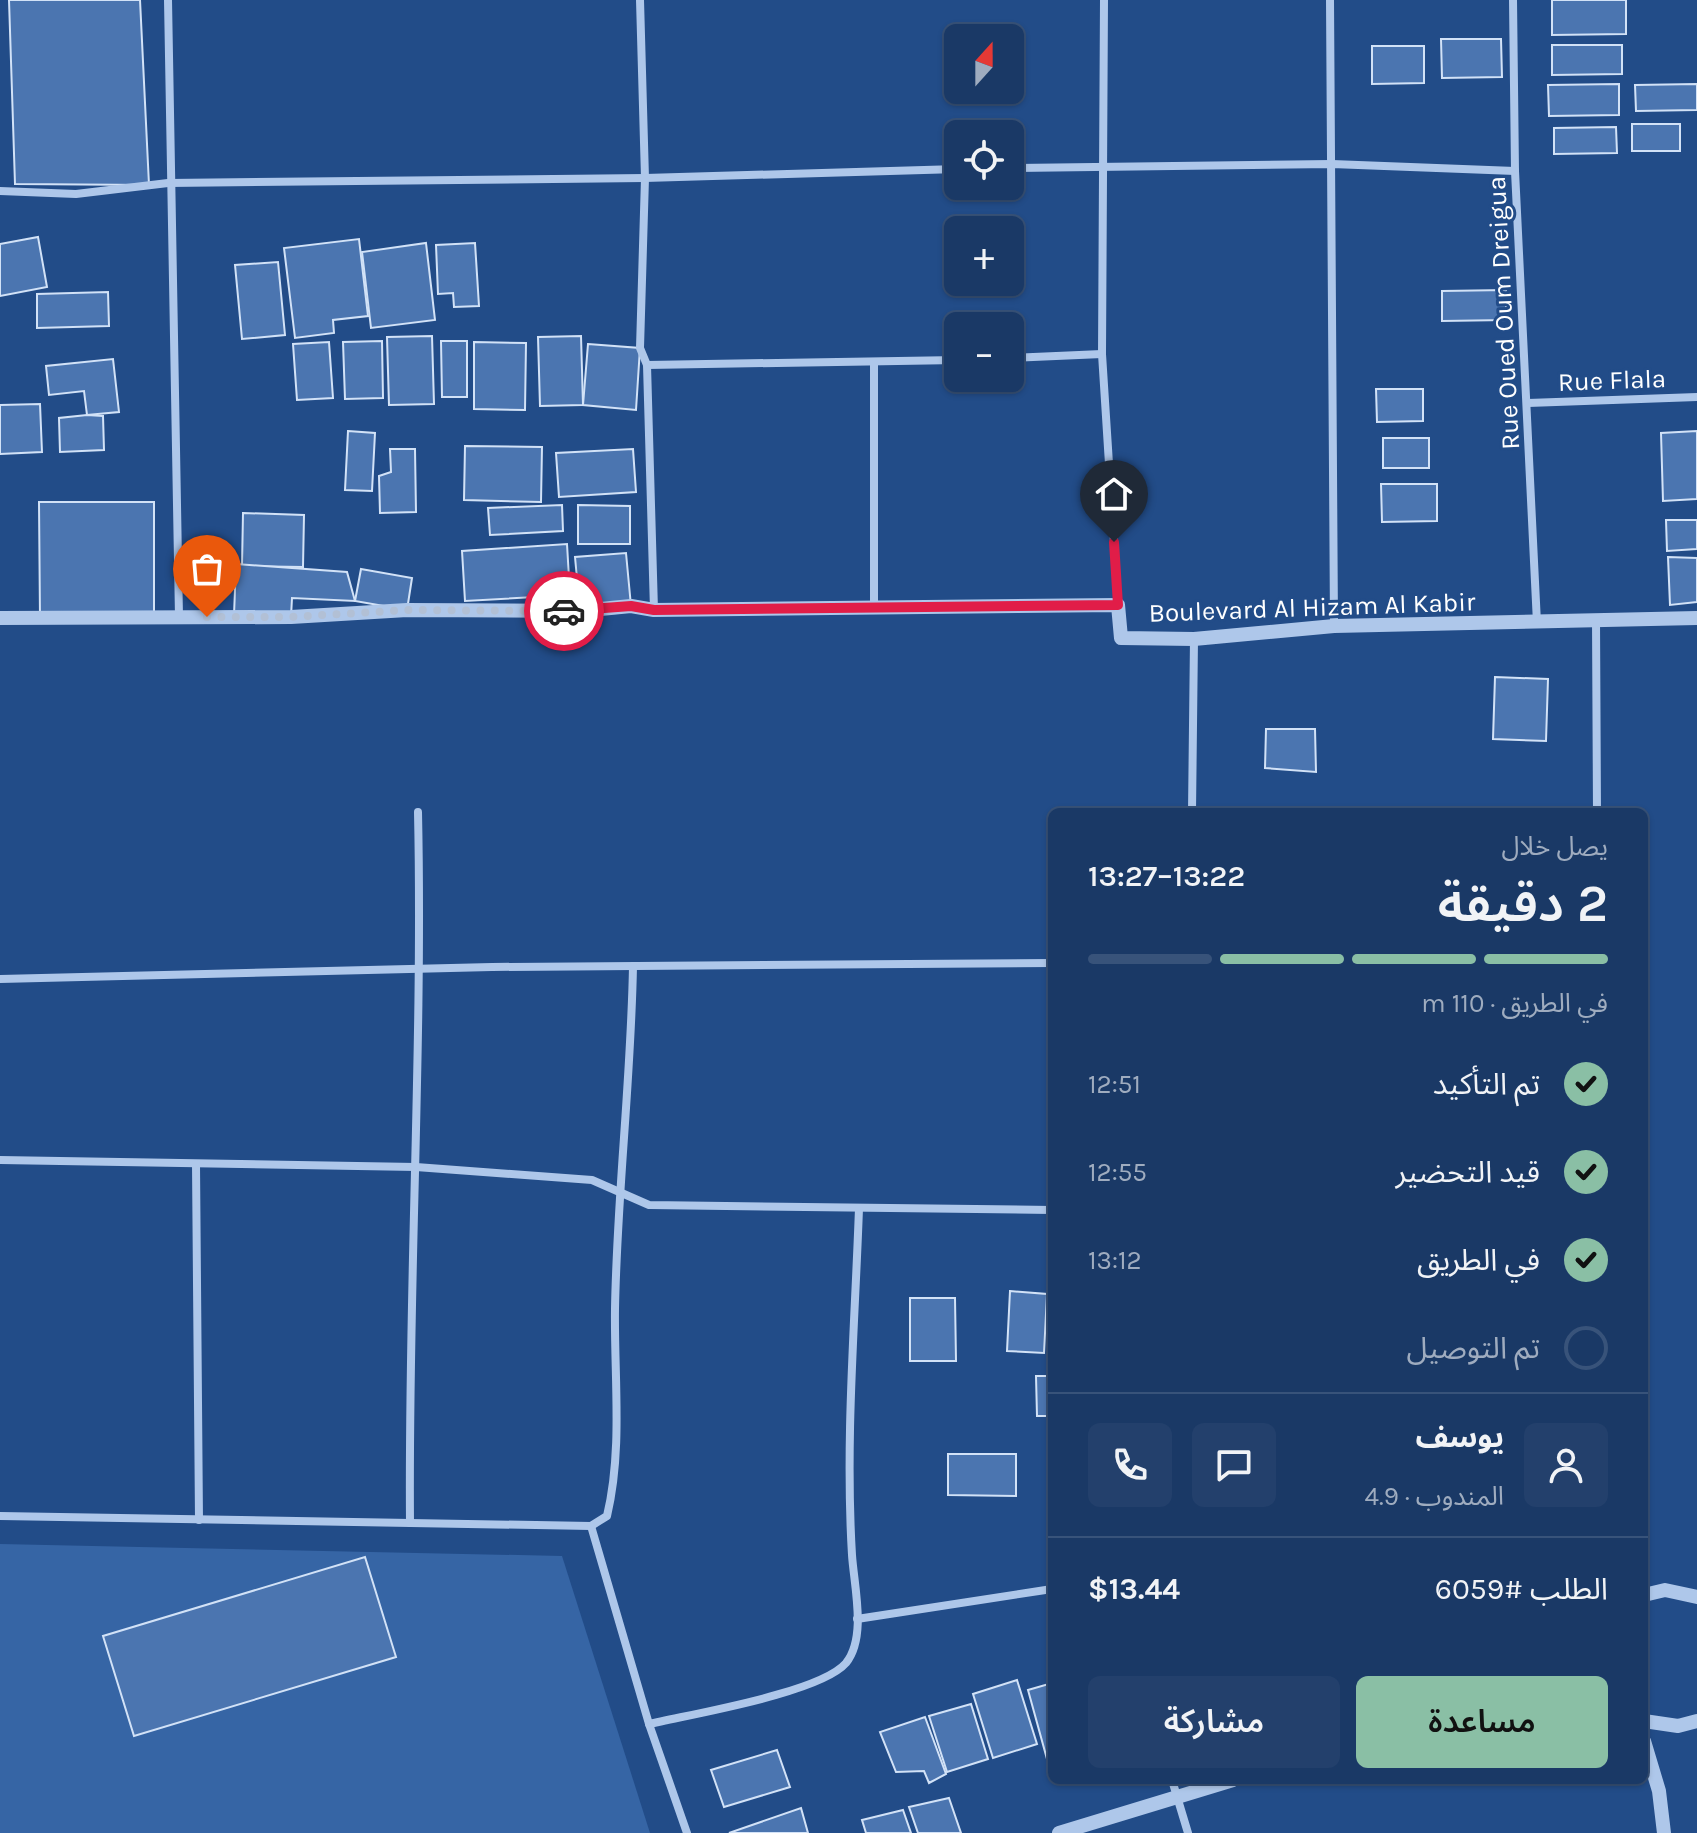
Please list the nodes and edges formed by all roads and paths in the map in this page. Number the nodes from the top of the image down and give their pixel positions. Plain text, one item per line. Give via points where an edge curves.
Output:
1 (168, 0) edge
2 (640, 0) edge
3 (1104, 0) edge
4 (1330, 0) edge
5 (1513, 0) edge
6 (1332, 164) junction
7 (1106, 165) junction
8 (1024, 168) edge
9 (944, 169) edge
10 (1515, 171) junction
11 (645, 178) junction
12 (168, 183) junction
13 (0, 191) edge
14 (1102, 354) junction
15 (1024, 357) edge
16 (944, 361) edge
17 (874, 364) junction
18 (647, 365) junction
19 (1697, 397) edge
20 (1528, 403) junction
21 (1118, 605) junction
22 (874, 606) junction
23 (654, 610) junction
24 (179, 617) junction
25 (0, 618) edge
26 (1697, 618) edge
27 (1596, 620) junction
28 (1537, 623) junction
29 (1334, 626) junction
30 (1194, 639) junction
31 (1192, 808) edge
32 (1597, 808) edge
33 (418, 812) dead end
34 (1048, 963) edge
35 (633, 966) junction
36 (421, 970) junction
37 (0, 979) edge
38 (0, 1160) edge
39 (196, 1164) junction
40 (416, 1167) junction
41 (621, 1193) junction
42 (859, 1208) junction
43 (1048, 1210) edge
44 (0, 1516) edge
45 (199, 1520) junction
46 (410, 1523) junction
47 (591, 1526) junction
48 (1048, 1590) edge
49 (1648, 1594) edge
50 (1697, 1597) edge
51 (857, 1619) junction
52 (1697, 1721) edge
53 (1648, 1722) edge
54 (649, 1724) junction
55 (1648, 1754) edge
56 (1173, 1784) edge
57 (1220, 1784) edge
58 (1177, 1797) junction
59 (687, 1833) edge
60 (1059, 1833) edge
61 (1188, 1833) edge
62 (1664, 1833) edge

1 - 12 street
2 - 11 street
3 - 7 street
4 - 6 street
5 - 10 street, Rue Oued Oum Dreigua
6 - 7 street
6 - 10 street
6 - 29 street
7 - 8 street
7 - 14 street
9 - 11 street
10 - 20 street, Rue Oued Oum Dreigua
11 - 12 street
11 - 18 street via 640,348
12 - 13 street via 76,194
12 - 24 street
14 - 15 street
14 - 21 street
16 - 17 street
17 - 18 street
17 - 22 street
18 - 23 street
19 - 20 street, Rue Flala
20 - 28 street, Rue Oued Oum Dreigua
21 - 22 street, Boulevard Al Hizam Al Kabir
21 - 30 street, Boulevard Al Hizam Al Kabir via 1121,638
22 - 23 street, Boulevard Al Hizam Al Kabir
23 - 24 street, Boulevard Al Hizam Al Kabir via 631,606
24 - 25 street, Boulevard Al Hizam Al Kabir
26 - 27 street, Boulevard Al Hizam Al Kabir
27 - 28 street, Boulevard Al Hizam Al Kabir
27 - 32 street
28 - 29 street, Boulevard Al Hizam Al Kabir
29 - 30 street, Boulevard Al Hizam Al Kabir
30 - 31 street
33 - 36 street
34 - 35 street
35 - 36 street
35 - 41 street
36 - 37 street
36 - 40 street
38 - 39 street
39 - 40 street
39 - 45 street
40 - 41 street via 592,1180
40 - 46 street
41 - 42 street via 649,1205
41 - 47 street via 615,1480 607,1516
42 - 43 street
42 - 51 street via 849,1454
44 - 45 street
45 - 46 street
46 - 47 street
47 - 54 street
48 - 51 street
49 - 50 street via 1665,1590
51 - 54 street via 853,1647 837,1671 784,1692
52 - 53 street via 1678,1726
54 - 59 street
55 - 62 street
56 - 58 street
57 - 58 street
58 - 60 street
58 - 61 street

